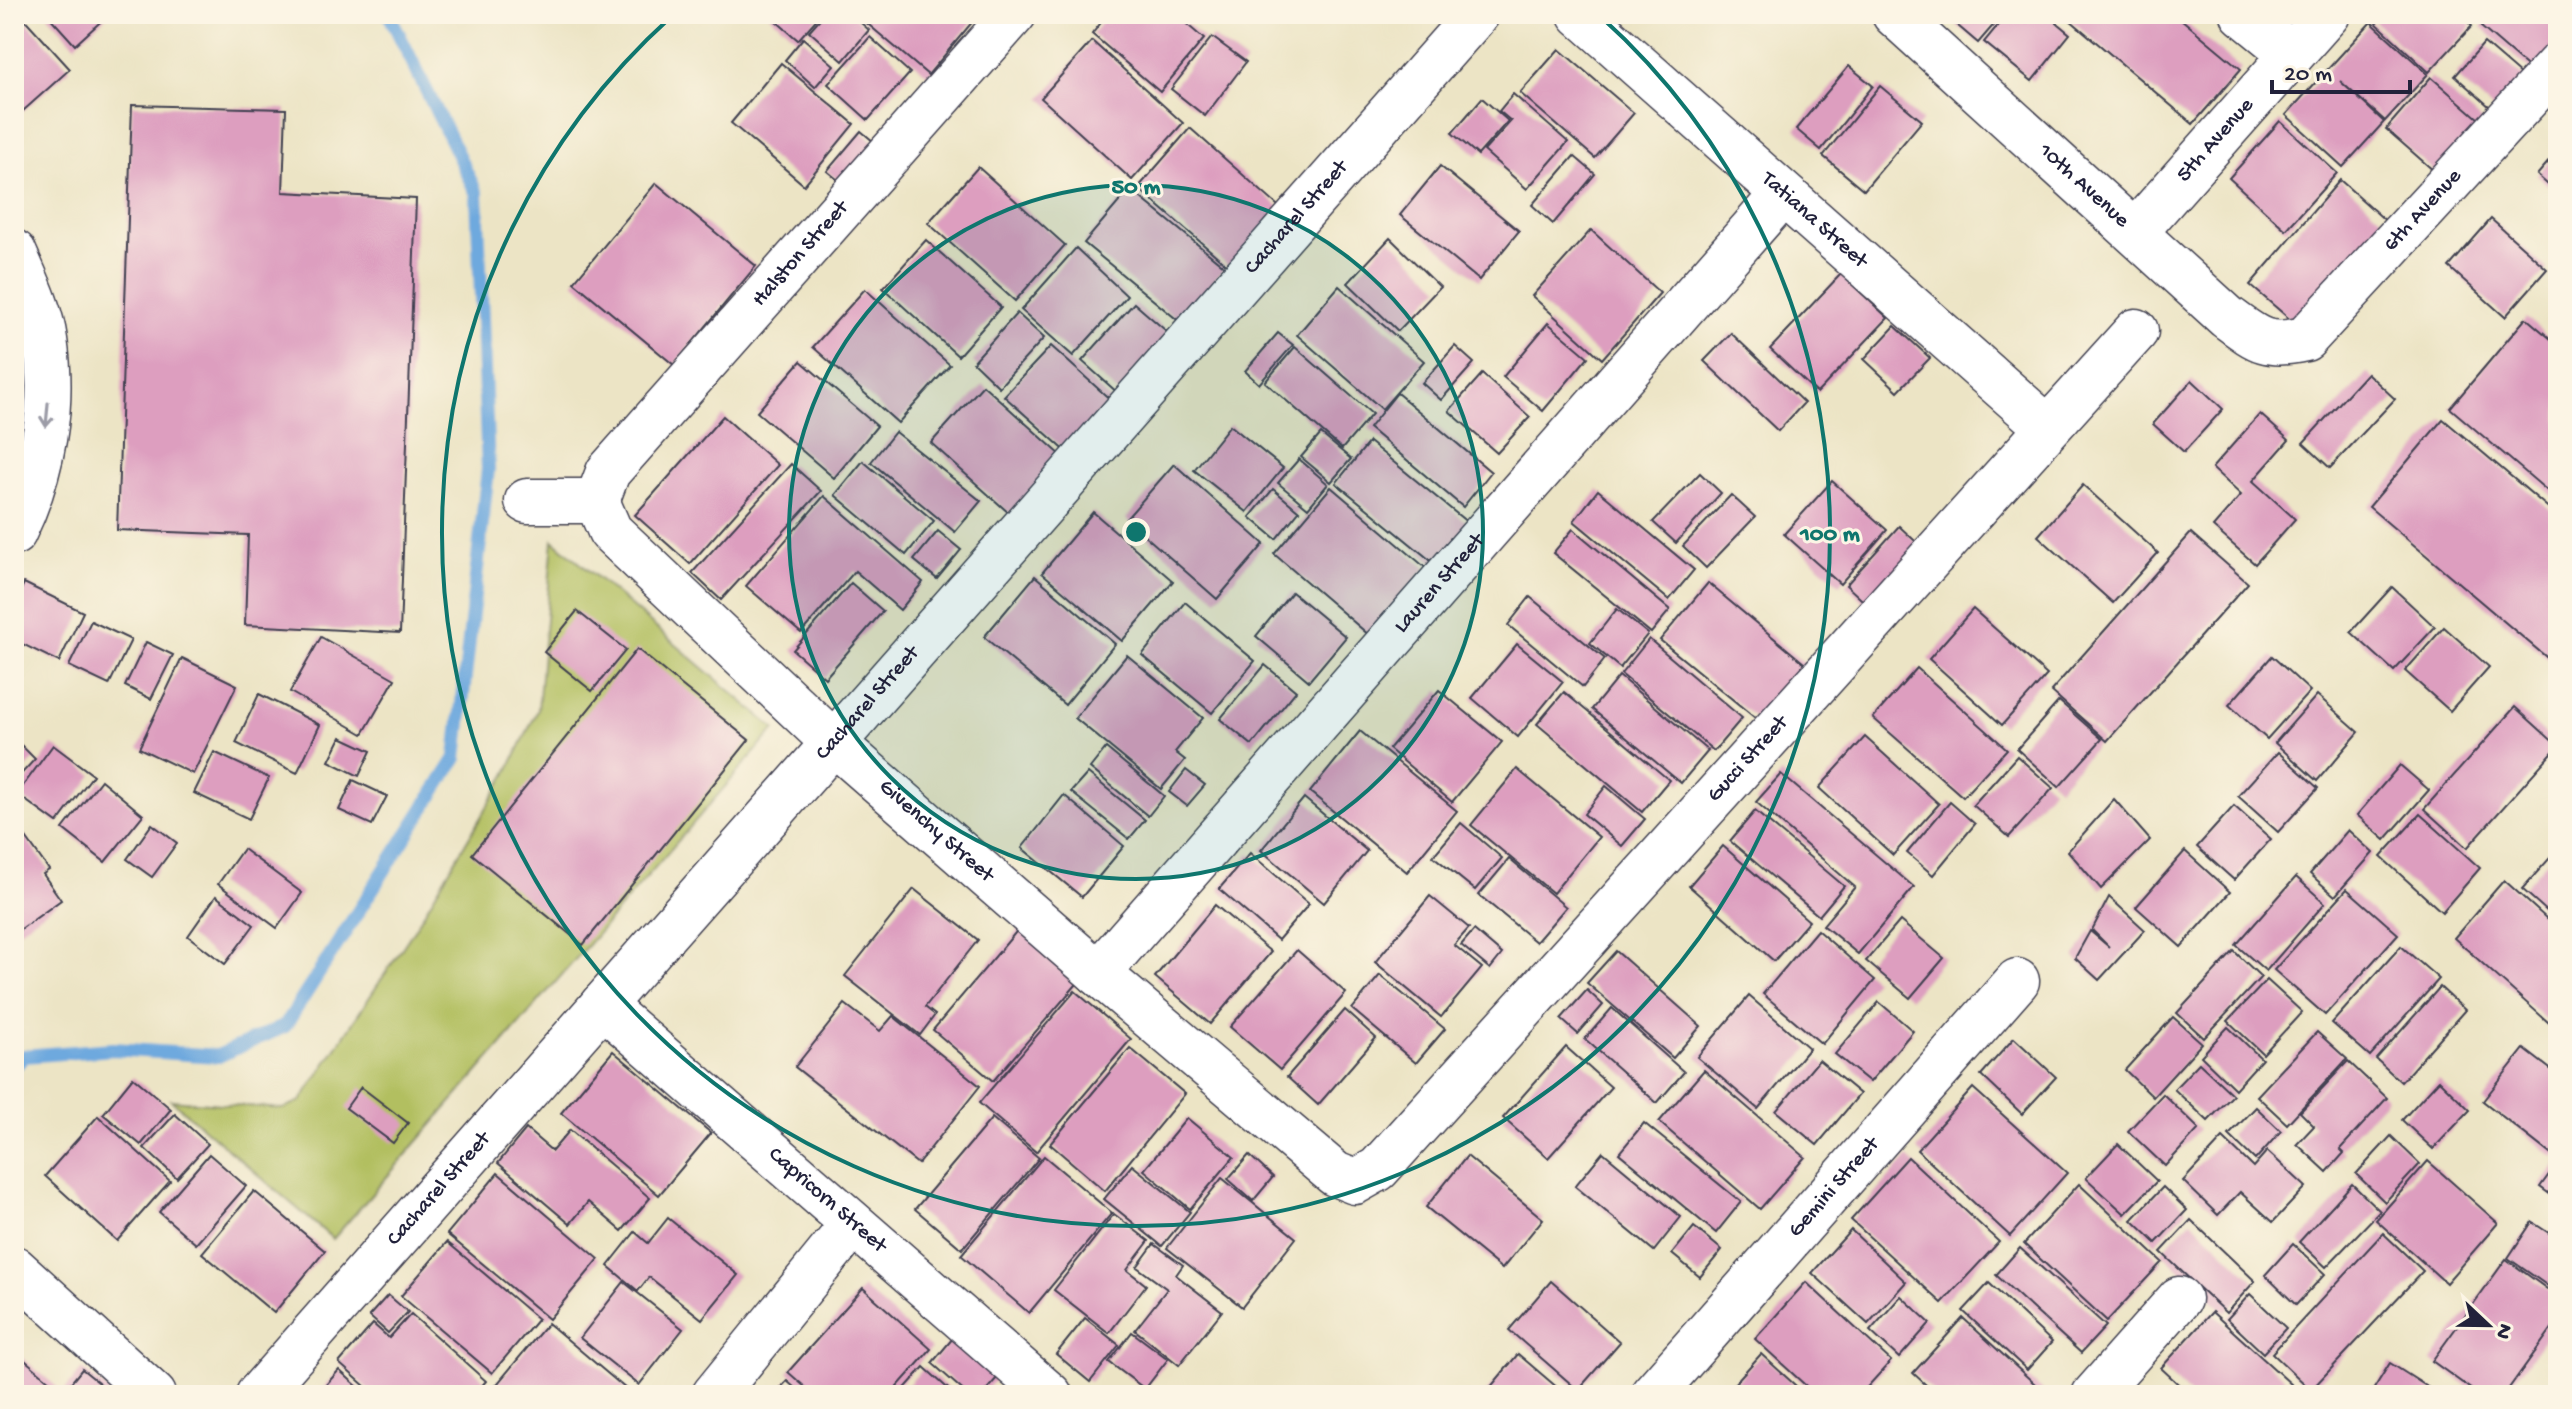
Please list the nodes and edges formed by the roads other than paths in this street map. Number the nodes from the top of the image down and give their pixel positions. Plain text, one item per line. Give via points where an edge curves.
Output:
1 (1014, 14) edge
2 (1477, 14) edge
3 (1580, 14) edge
4 (1894, 14) edge
5 (2243, 14) edge
6 (2328, 14) edge
7 (2292, 54) junction
8 (2558, 65) edge
9 (1782, 195) junction
10 (2135, 232) junction
11 (14, 252) edge
12 (2136, 331) dead end
13 (2280, 345) joint
14 (2047, 427) junction
15 (527, 501) dead end
16 (597, 501) junction
17 (14, 533) edge
18 (834, 743) junction
19 (1098, 973) junction
20 (2017, 981) dead end
21 (602, 1005) junction
22 (1355, 1182) joint
23 (853, 1224) junction
24 (14, 1268) edge
25 (2179, 1299) dead end
26 (154, 1395) edge
27 (258, 1395) edge
28 (714, 1395) edge
29 (1050, 1395) edge
30 (1652, 1395) edge
31 (2094, 1395) edge

1 - 16 street, Halston Street via 608,472
2 - 18 street, Cacharel Street
3 - 9 street, Tatiana Street
4 - 10 street, 10th Avenue
5 - 7 street
6 - 7 street, 5th Avenue
7 - 10 street, 5th Avenue
8 - 13 street, 6th Avenue via 2305,339
9 - 14 street, Tatiana Street
9 - 19 street, Lauren Street
10 - 13 street, 10th Avenue via 2227,317 2255,338
11 -> 17 street via 45,337 49,383 37,469
12 - 14 street, Gucci Street
14 - 22 street, Gucci Street via 1378,1169
15 - 16 street
16 - 18 street, Givenchy Street via 610,531
18 - 19 street, Givenchy Street
18 - 21 street, Cacharel Street
19 - 22 street, Givenchy Street via 1335,1174
20 - 30 street, Gemini Street
21 - 23 street, Capricorn Street
21 - 27 street, Cacharel Street
23 - 28 street
23 - 29 street, Capricorn Street
24 - 26 street
25 - 31 street

